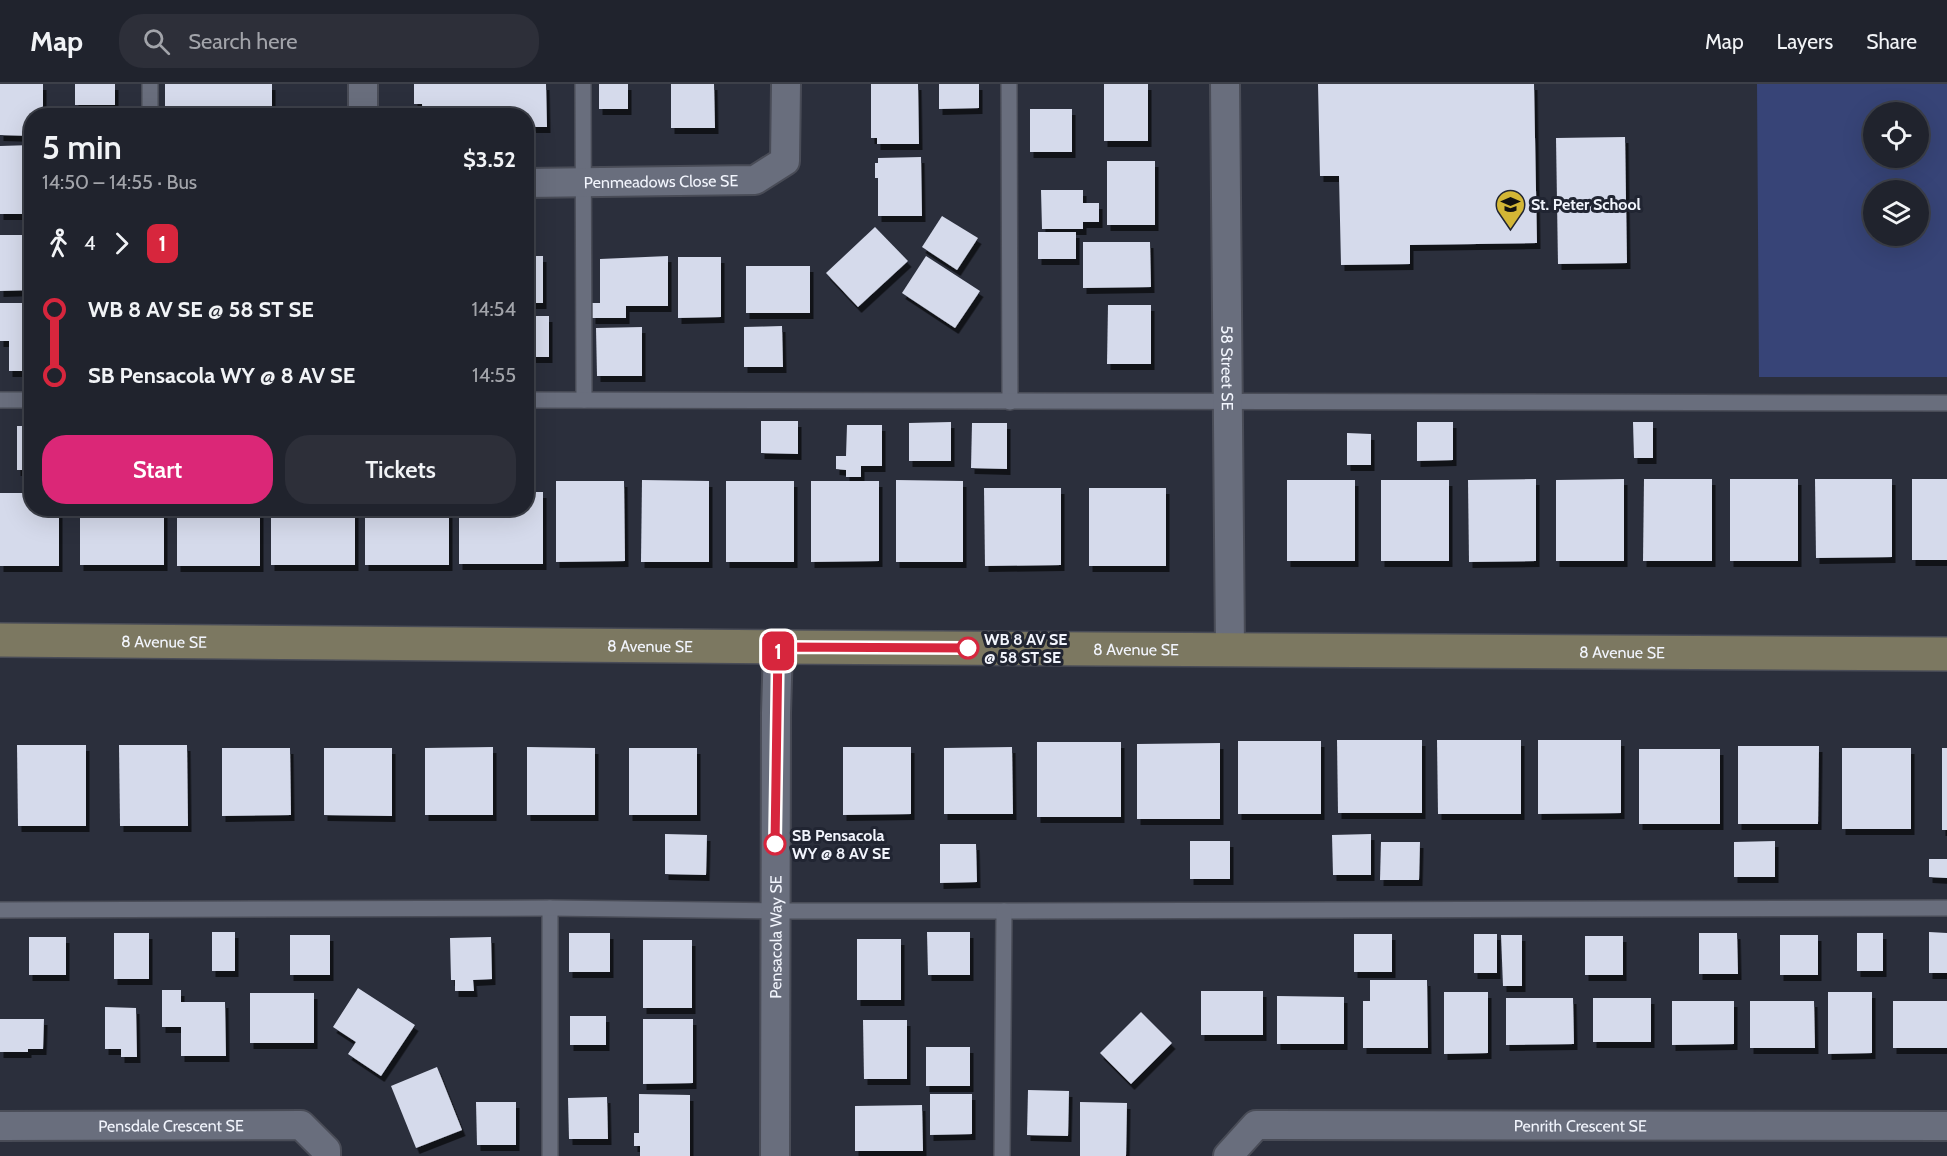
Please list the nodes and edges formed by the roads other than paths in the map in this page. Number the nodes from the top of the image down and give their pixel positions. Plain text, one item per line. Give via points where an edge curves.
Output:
1 (150, 84) edge
2 (363, 84) edge
3 (583, 84) edge
4 (786, 84) edge
5 (1009, 84) edge
6 (1225, 84) edge
7 (150, 108) edge
8 (363, 108) edge
9 (534, 183) edge
10 (583, 184) junction
11 (0, 400) edge
12 (24, 400) edge
13 (534, 400) edge
14 (584, 400) junction
15 (1228, 401) junction
16 (1010, 402) junction
17 (1947, 403) edge
18 (0, 640) edge
19 (778, 647) junction
20 (1230, 650) junction
21 (1947, 654) edge
22 (550, 908) junction
23 (1947, 908) edge
24 (0, 910) edge
25 (775, 911) junction
26 (1004, 912) junction
27 (0, 1126) edge
28 (1947, 1126) edge
29 (326, 1156) edge
30 (550, 1156) edge
31 (775, 1156) edge
32 (1002, 1156) edge
33 (1228, 1156) edge

1 - 7 lane
2 - 8 street
3 - 10 lane
4 - 10 street, Penmeadows Close SE via 785,160 755,180
5 - 16 lane
6 - 15 street, 58 Street SE
9 - 10 street, Penmeadows Close SE
10 - 14 lane
11 - 12 lane
13 - 14 lane
14 - 16 lane
15 - 16 lane
15 - 17 lane
15 - 20 street, 58 Street SE
18 - 19 street, 8 Avenue SE
19 - 20 street, 8 Avenue SE
19 - 25 street, Pensacola Way SE
20 - 21 street, 8 Avenue SE
22 - 24 lane
22 - 25 lane
22 - 30 lane
23 - 26 lane
25 - 26 lane
25 - 31 street, Pensacola Way SE
26 - 32 lane
27 - 29 street, Pensdale Crescent SE via 301,1125 326,1150
28 - 33 street, Penrith Crescent SE via 1256,1125

